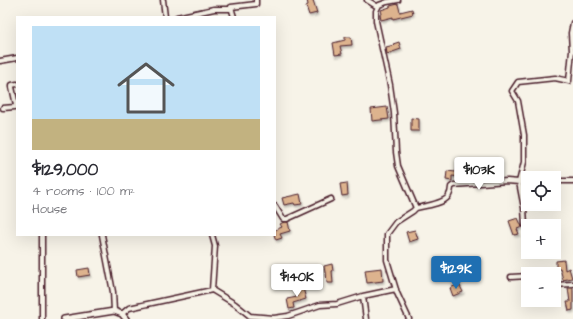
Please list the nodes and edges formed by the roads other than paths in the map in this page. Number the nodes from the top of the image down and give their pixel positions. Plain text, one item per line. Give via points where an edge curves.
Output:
1 (164, 0) edge
2 (256, 0) edge
3 (367, 0) edge
4 (398, 0) edge
5 (378, 7) junction
6 (232, 9) junction
7 (165, 16) edge
8 (181, 16) edge
9 (234, 16) edge
10 (573, 23) edge
11 (16, 58) edge
12 (0, 61) edge
13 (572, 71) edge
14 (16, 84) edge
15 (16, 105) edge
16 (16, 105) edge
17 (3, 108) dead end
18 (573, 181) edge
19 (519, 182) junction
20 (561, 182) edge
21 (332, 199) dead end
22 (276, 208) edge
23 (416, 208) junction
24 (525, 219) edge
25 (42, 236) edge
26 (102, 236) edge
27 (212, 236) edge
28 (521, 276) edge
29 (511, 277) dead end
30 (573, 284) edge
31 (561, 285) edge
32 (396, 289) junction
33 (212, 290) junction
34 (363, 296) junction
35 (114, 311) junction
36 (122, 314) junction
37 (42, 319) edge
38 (64, 319) edge
39 (126, 319) edge
40 (366, 319) edge
41 (409, 319) edge

1 - 7 street
2 - 6 street via 256,4 231,7
3 - 5 street
4 - 5 street via 380,4
5 - 23 street via 376,21 390,85 398,166
6 - 8 street via 214,8
6 - 9 street
10 - 13 street
11 - 12 street
13 - 19 street via 569,81 555,78 518,82 512,91 518,101 524,135 524,162
14 - 15 street via 12,85
16 - 17 street
18 - 20 street
19 - 23 street via 454,185 446,199
19 - 24 street
21 - 22 street via 287,219 283,219
23 - 32 street via 396,222 388,234 387,260
25 - 37 street
26 - 35 street
27 - 33 street via 215,246
28 - 29 street
30 - 31 street
32 - 34 street
32 - 41 street
33 - 34 street via 250,316 274,318
33 - 36 street via 129,308
34 - 40 street
35 - 36 street
35 - 38 street
36 - 39 street

